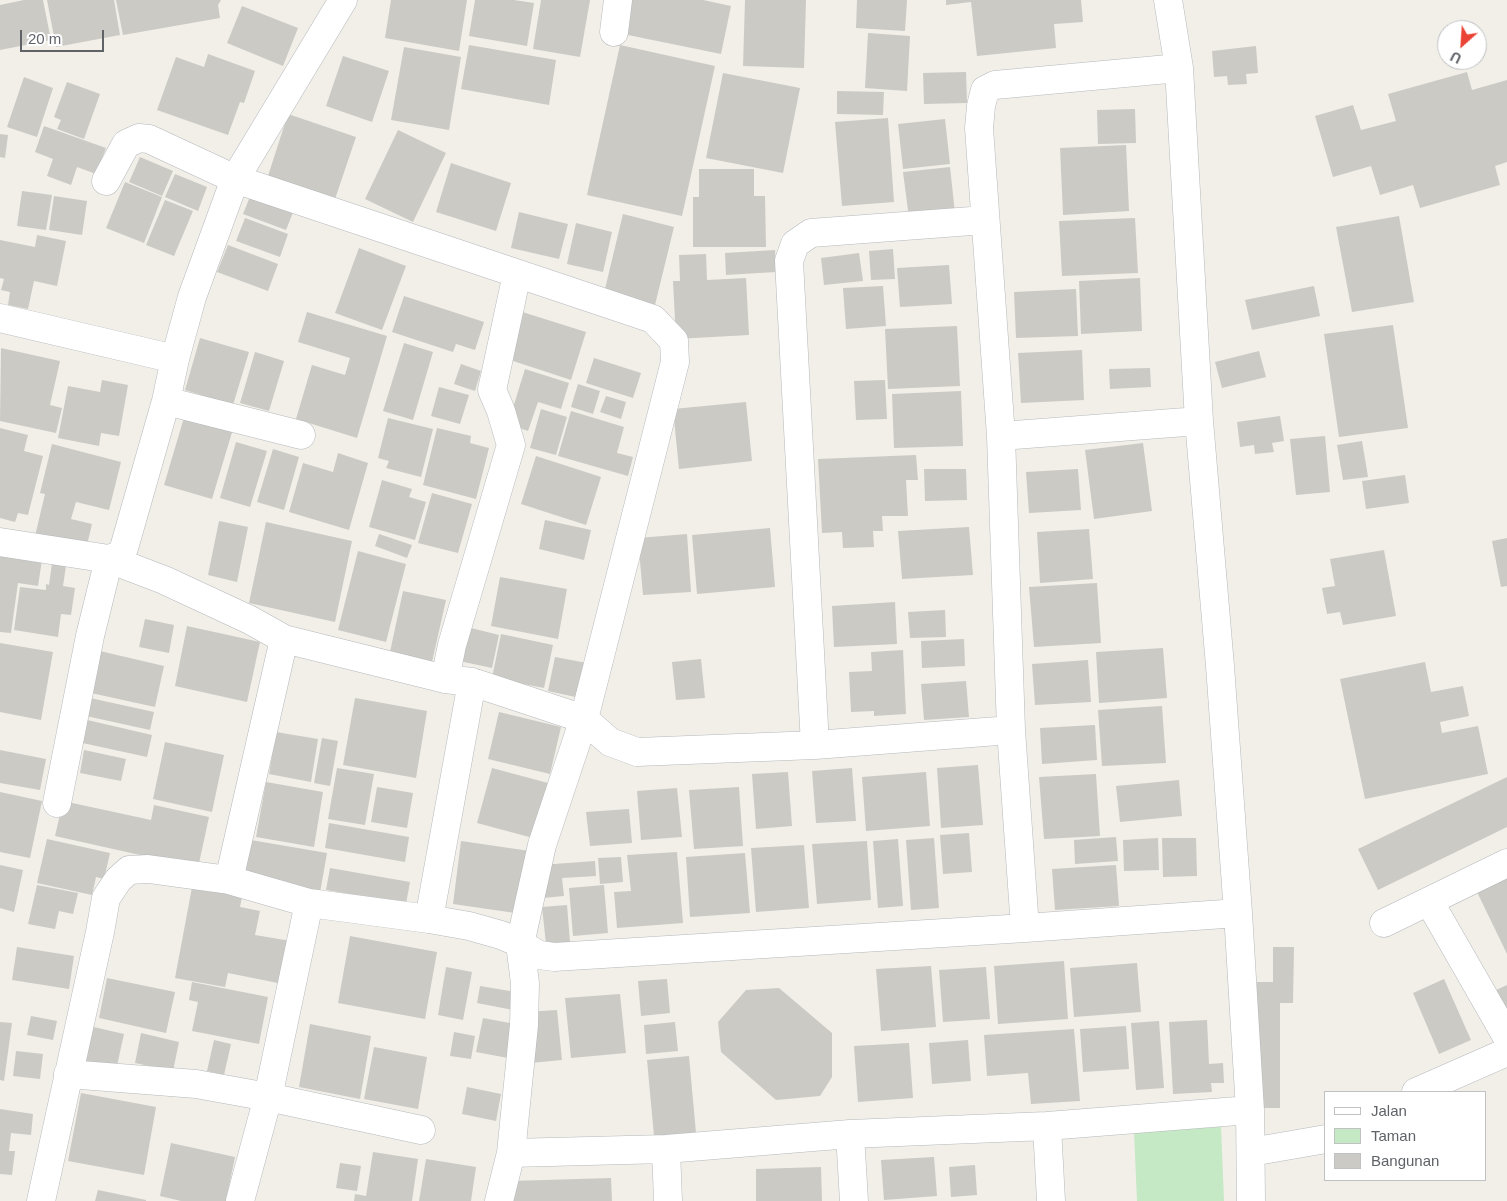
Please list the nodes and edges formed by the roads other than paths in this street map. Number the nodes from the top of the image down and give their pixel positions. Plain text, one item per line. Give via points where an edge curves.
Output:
1 (343, 0) edge
2 (618, 0) edge
3 (1168, 0) edge
4 (614, 32) dead end
5 (1179, 68) junction
6 (235, 179) junction
7 (106, 181) dead end
8 (985, 220) junction
9 (516, 274) junction
10 (0, 318) edge
11 (175, 359) junction
12 (166, 402) junction
13 (1199, 420) junction
14 (301, 435) dead end
15 (1001, 436) junction
16 (0, 542) edge
17 (109, 559) junction
18 (284, 638) junction
19 (458, 681) junction
20 (584, 719) junction
21 (1011, 730) junction
22 (815, 745) junction
23 (57, 803) dead end
24 (1507, 863) edge
25 (230, 880) junction
26 (1429, 901) junction
27 (309, 903) junction
28 (1238, 913) junction
29 (429, 919) junction
30 (1384, 923) dead end
31 (1025, 928) junction
32 (520, 944) junction
33 (1507, 1037) edge
34 (1507, 1052) edge
35 (68, 1074) junction
36 (1418, 1091) edge
37 (268, 1097) junction
38 (1250, 1110) junction
39 (1047, 1126) junction
40 (421, 1130) dead end
41 (850, 1134) junction
42 (1324, 1139) edge
43 (666, 1149) junction
44 (1251, 1152) junction
45 (511, 1153) junction
46 (41, 1201) edge
47 (240, 1201) edge
48 (499, 1201) edge
49 (668, 1201) edge
50 (854, 1201) edge
51 (1051, 1201) edge
52 (1250, 1201) edge

1 - 6 street
2 - 4 street
3 - 5 street
5 - 8 street via 995,85 985,90 979,128
5 - 13 street
6 - 7 street via 150,139 139,138 126,144
6 - 9 street
6 - 11 street via 192,297
8 - 15 street
8 - 22 street via 811,234 795,244 789,262
9 - 19 street via 492,390 511,445 452,645
9 - 20 street via 653,319 674,341 675,362
10 - 11 street
11 - 12 street
12 - 14 street
12 - 17 street via 124,548 120,555
13 - 15 street
13 - 28 street
15 - 21 street
16 - 17 street
17 - 18 street via 164,580
17 - 23 street via 90,636
18 - 19 street
18 - 25 street
19 - 20 street
19 - 29 street
20 - 22 street via 610,742 637,752
20 - 32 street via 542,845
21 - 22 street
21 - 31 street
24 - 26 street
25 - 27 street
25 - 35 street via 148,869 129,870 118,880 106,898
26 - 30 street
26 - 33 street
27 - 29 street
27 - 37 street
28 - 31 street
28 - 38 street
29 - 32 street via 469,926
31 - 32 street via 554,957 539,955
32 - 45 street via 525,983 524,1025
34 - 36 street
35 - 37 street via 196,1084
35 - 46 street
37 - 40 street
37 - 47 street
38 - 39 street
38 - 44 street
39 - 41 street
39 - 51 street
41 - 43 street
41 - 50 street
42 - 44 street
43 - 45 street
43 - 49 street
44 - 52 street
45 - 48 street

